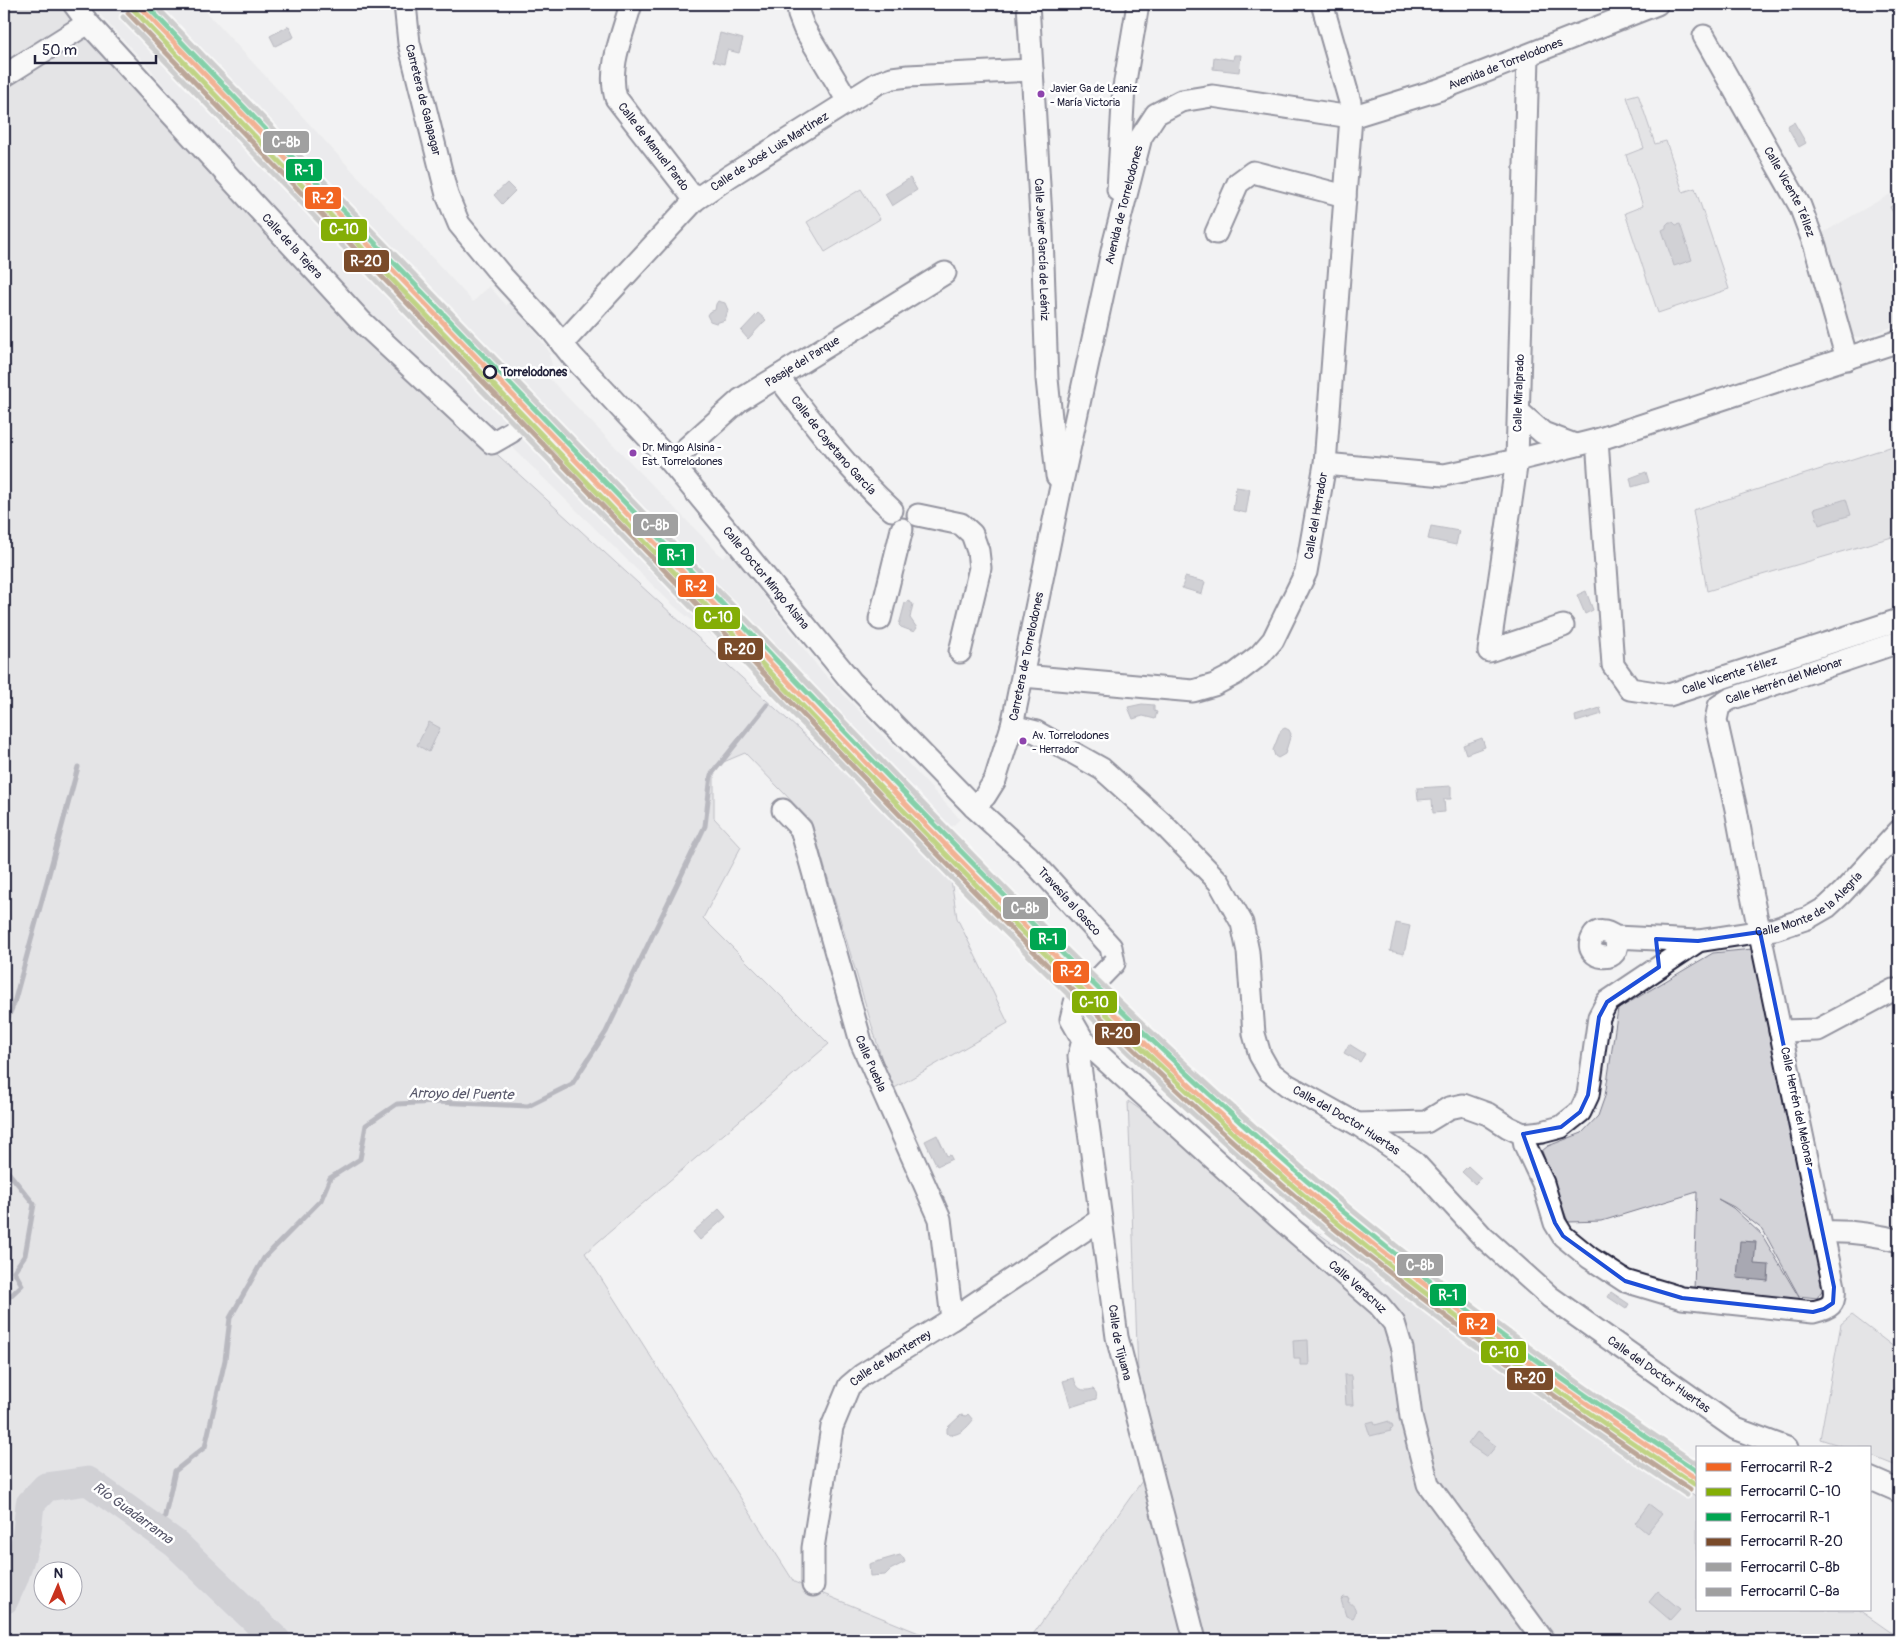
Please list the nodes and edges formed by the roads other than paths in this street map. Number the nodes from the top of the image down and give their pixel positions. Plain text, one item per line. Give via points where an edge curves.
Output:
1 (74, 4) edge
2 (405, 4) edge
3 (631, 4) edge
4 (798, 4) edge
5 (1028, 4) edge
6 (1138, 4) edge
7 (1324, 4) edge
8 (1657, 4) edge
9 (88, 23) junction
10 (1704, 36) dead end
11 (1528, 56) junction
12 (1032, 70) junction
13 (4, 76) edge
14 (1124, 87) junction
15 (848, 101) junction
16 (1156, 114) junction
17 (1351, 117) junction
18 (1345, 196) junction
19 (694, 200) junction
20 (1216, 233) dead end
21 (1114, 242) junction
22 (945, 273) dead end
23 (1899, 341) edge
24 (562, 344) junction
25 (1847, 359) junction
26 (778, 377) junction
27 (1047, 379) junction
28 (1082, 389) junction
29 (1519, 412) junction
30 (511, 432) dead end
31 (1597, 440) junction
32 (1575, 445) junction
33 (1518, 460) junction
34 (671, 462) junction
35 (1325, 464) junction
36 (1059, 496) junction
37 (892, 510) junction
38 (918, 515) junction
39 (902, 529) junction
40 (880, 619) dead end
41 (1899, 620) edge
42 (1563, 626) dead end
43 (1899, 642) edge
44 (960, 652) dead end
45 (1023, 676) junction
46 (1012, 726) junction
47 (974, 807) junction
48 (783, 810) dead end
49 (1899, 831) edge
50 (1760, 932) junction
51 (1615, 937) dead end
52 (1656, 939) junction
53 (1698, 941) junction
54 (1659, 967) junction
55 (1899, 990) edge
56 (1075, 1003) joint
57 (1780, 1031) junction
58 (1082, 1040) junction
59 (1357, 1124) junction
60 (1523, 1134) junction
61 (1101, 1219) junction
62 (1823, 1232) junction
63 (1899, 1241) edge
64 (952, 1319) junction
65 (1782, 1446) edge
66 (1870, 1478) edge
67 (1899, 1491) edge
68 (813, 1585) dead end
69 (1195, 1640) edge
70 (1543, 1640) edge

1 - 9 street, Calle de la Tejera
2 - 24 street, Carretera de Galapagar via 409,43 448,194 459,224
3 - 19 street, Calle de Manuel Pardo via 613,70 612,86 616,98
4 - 15 street via 804,28
5 - 12 street, Calle Javier García de Leániz
6 - 14 street
7 - 17 street via 1350,102
8 - 11 street, Avenida de Torrelodones
9 - 13 street
9 - 30 street, Calle de la Tejera via 362,322 492,443
10 - 25 street, Calle Vicente Téllez via 1800,206 1815,246
11 - 17 street, Avenida de Torrelodones via 1441,89
11 - 29 street, Calle Miralprado
12 - 15 street, Calle de José Luis Martínez via 892,78
12 - 27 street, Calle Javier García de Leániz
14 - 16 street via 1139,105
14 - 21 street
15 - 19 street, Calle de José Luis Martínez
16 - 17 street, Avenida de Torrelodones via 1181,101 1212,96
16 - 21 street, Avenida de Torrelodones via 1141,137
17 - 18 street, Calle del Herrador
18 - 20 street via 1253,172 1238,183
18 - 35 street, Calle del Herrador
19 - 24 street, Calle de José Luis Martínez
21 - 28 street, Avenida de Torrelodones
22 - 26 street, Pasaje del Parque
23 - 25 street
24 - 34 street, Calle Doctor Mingo Alsina
25 - 31 street
26 - 34 street, Pasaje del Parque via 740,400
26 - 37 street, Calle de Cayetano García via 845,463
27 - 28 street via 1057,391 1068,393
27 - 36 street, Calle Javier García de Leániz
28 - 36 street, Avenida de Torrelodones
29 - 32 street via 1542,432
29 - 33 street, Calle Miralprado
31 - 32 street
31 - 41 street, Calle Vicente Téllez via 1613,664 1630,689 1669,695
32 - 33 street
33 - 35 street via 1444,475
33 - 42 street, Calle Miralprado via 1489,651
34 - 47 street, Calle Doctor Mingo Alsina via 851,681
35 - 45 street, Calle del Herrador via 1306,572 1273,640 1260,655 1235,674 1214,686 1193,691
36 - 45 street, Carretera de Torrelodones
37 - 38 street via 902,502 909,503
37 - 39 street via 894,524
38 - 39 street via 914,526
38 - 44 street via 961,524 972,534 978,551 980,568
39 - 40 street
43 - 50 street, Calle Herrén del Melonar via 1730,699 1719,706 1716,720
45 - 46 street, Carretera de Torrelodones
46 - 47 street, Carretera de Torrelodones via 995,780
46 - 59 street, Calle del Doctor Huertas via 1036,732 1102,769 1161,822 1219,882 1242,923 1248,952 1254,1034 1269,1071
47 - 56 street, Travesía al Gasco, bridge via 1028,856 1111,947 1114,964
48 - 64 street, Calle Puebla via 801,829 861,1042 940,1219
49 - 50 street, Calle Monte de la Alegría via 1827,908 1808,918
50 - 53 street, Calle Monte de la Alegría
50 - 57 street, Calle Herrén del Melonar
51 - 52 street, Calle Monte de la Alegría
52 - 53 street, Calle Monte de la Alegría
52 - 54 street via 1660,951
53 - 54 street, Calle Monte de la Alegría
54 - 60 street, Calle Monte de la Alegría via 1607,1002 1599,1018 1588,1095 1580,1112 1561,1127
55 - 57 street via 1892,990 1818,1030
56 - 58 street, Calle Veracruz via 1071,1018
57 - 62 street, Calle Herrén del Melonar
58 - 61 street, Calle de Tijuana via 1080,1066
58 - 70 street, Calle Veracruz via 1378,1304 1394,1324 1402,1349 1411,1417 1428,1484
59 - 60 street via 1426,1122 1449,1108 1463,1105 1488,1114
59 - 65 street, Calle del Doctor Huertas via 1415,1163 1483,1237 1550,1297 1736,1429
60 - 62 street, Calle Herrén del Melonar via 1555,1223 1563,1236 1625,1281 1682,1298 1813,1312 1833,1303 1835,1296
61 - 64 street, Calle de Monterrey
61 - 69 street, Calle de Tijuana via 1117,1337
62 - 63 street via 1884,1236
64 - 68 street, Calle de Monterrey via 849,1386 832,1427 813,1548
66 - 67 street

